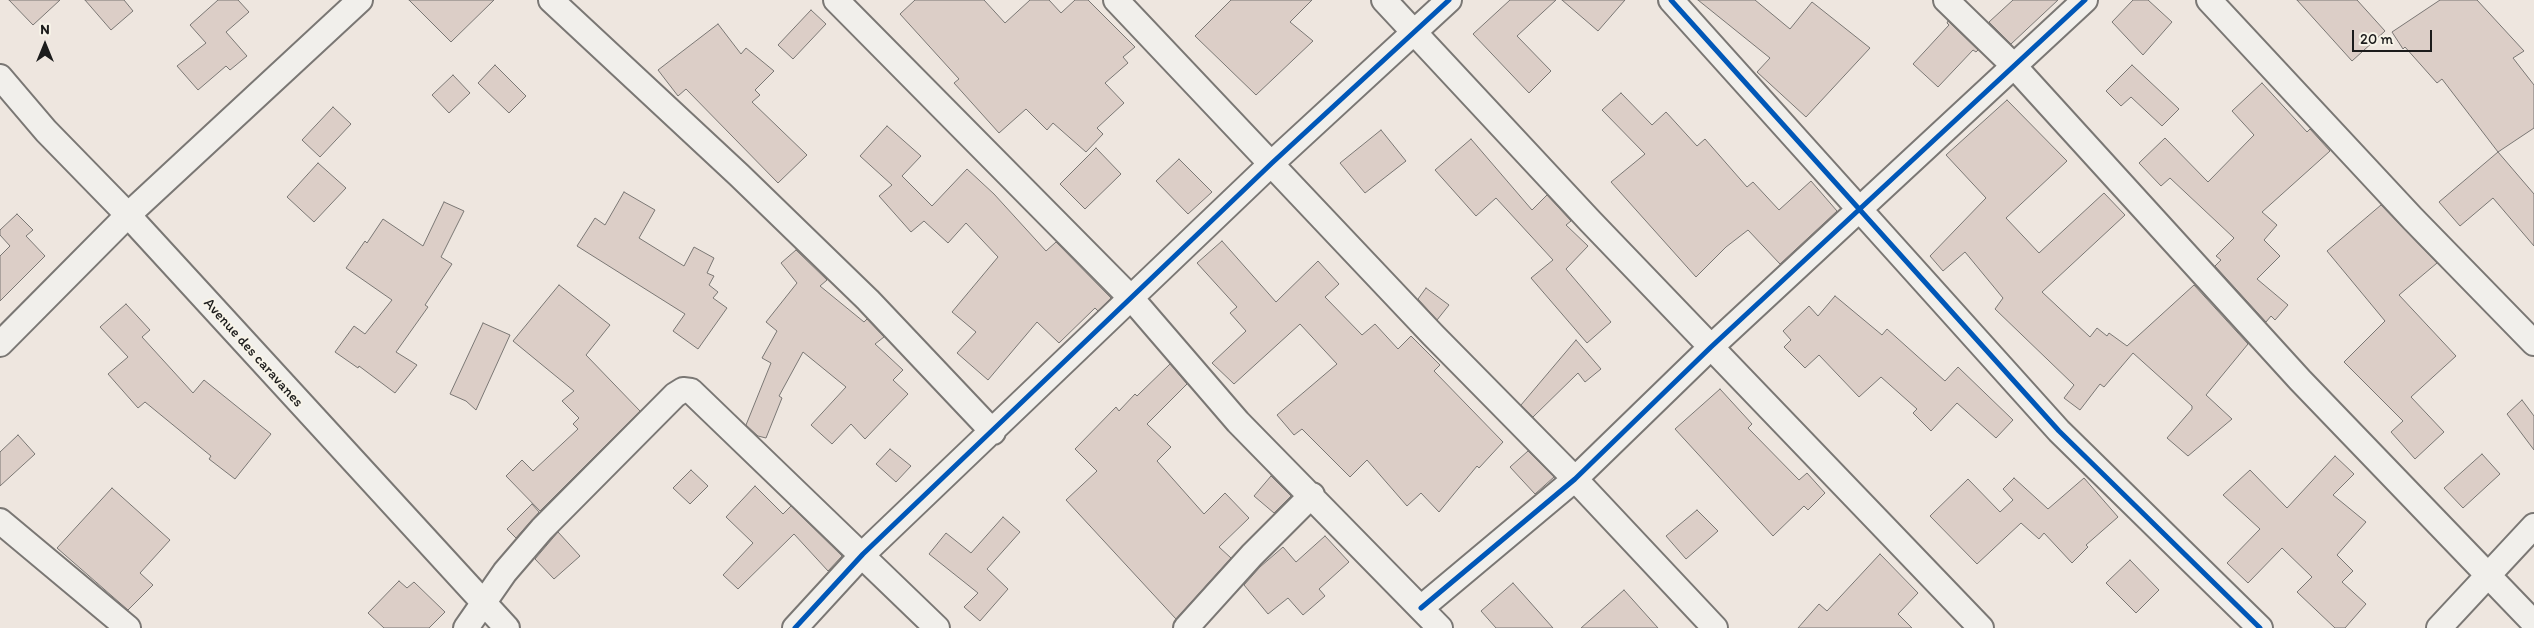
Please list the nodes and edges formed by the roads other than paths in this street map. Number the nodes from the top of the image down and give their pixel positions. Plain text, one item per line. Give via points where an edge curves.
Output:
1 (360, 0) edge
2 (551, 0) edge
3 (836, 0) edge
4 (1116, 0) edge
5 (1384, 0) edge
6 (1449, 0) edge
7 (1671, 0) edge
8 (1946, 0) edge
9 (2085, 0) edge
10 (2209, 0) edge
11 (1415, 32) junction
12 (2014, 66) junction
13 (0, 77) edge
14 (1272, 163) junction
15 (1859, 210) junction
16 (128, 215) junction
17 (1132, 299) junction
18 (2534, 343) edge
19 (0, 344) edge
20 (1711, 347) junction
21 (992, 432) junction
22 (1575, 479) junction
23 (1312, 495) junction
24 (0, 521) edge
25 (2534, 526) edge
26 (862, 554) junction
27 (2488, 575) junction
28 (484, 604) junction
29 (1421, 608) junction
30 (2534, 623) edge
31 (128, 628) edge
32 (466, 628) edge
33 (507, 628) edge
34 (795, 628) edge
35 (937, 628) edge
36 (1186, 628) edge
37 (1440, 628) edge
38 (1715, 628) edge
39 (1981, 628) edge
40 (2260, 628) edge
41 (2439, 628) edge

1 - 16 street
2 - 21 street via 861,293
3 - 17 street
4 - 14 street
5 - 11 street
6 - 11 street
7 - 15 street
8 - 12 street
9 - 12 street
10 - 18 street via 2413,219
11 - 14 street
11 - 20 street
12 - 15 street
12 - 27 street via 2300,380
13 - 16 street, Avenue des caravanes via 46,131
14 - 17 street
14 - 22 street via 1433,335
15 - 20 street
15 - 40 street via 2059,431
16 - 19 street
16 - 28 street, Avenue des caravanes
17 - 21 street
17 - 23 street via 1238,422
20 - 22 street
20 - 39 street
21 - 26 street
22 - 29 street
22 - 38 street
23 - 29 street
23 - 36 street
24 - 31 street
25 - 27 street
26 - 28 street via 691,391 683,390 542,529 505,572
26 - 34 street
26 - 35 street
27 - 30 street
27 - 41 street
28 - 32 street
28 - 33 street, Avenue des caravanes
29 - 37 street

